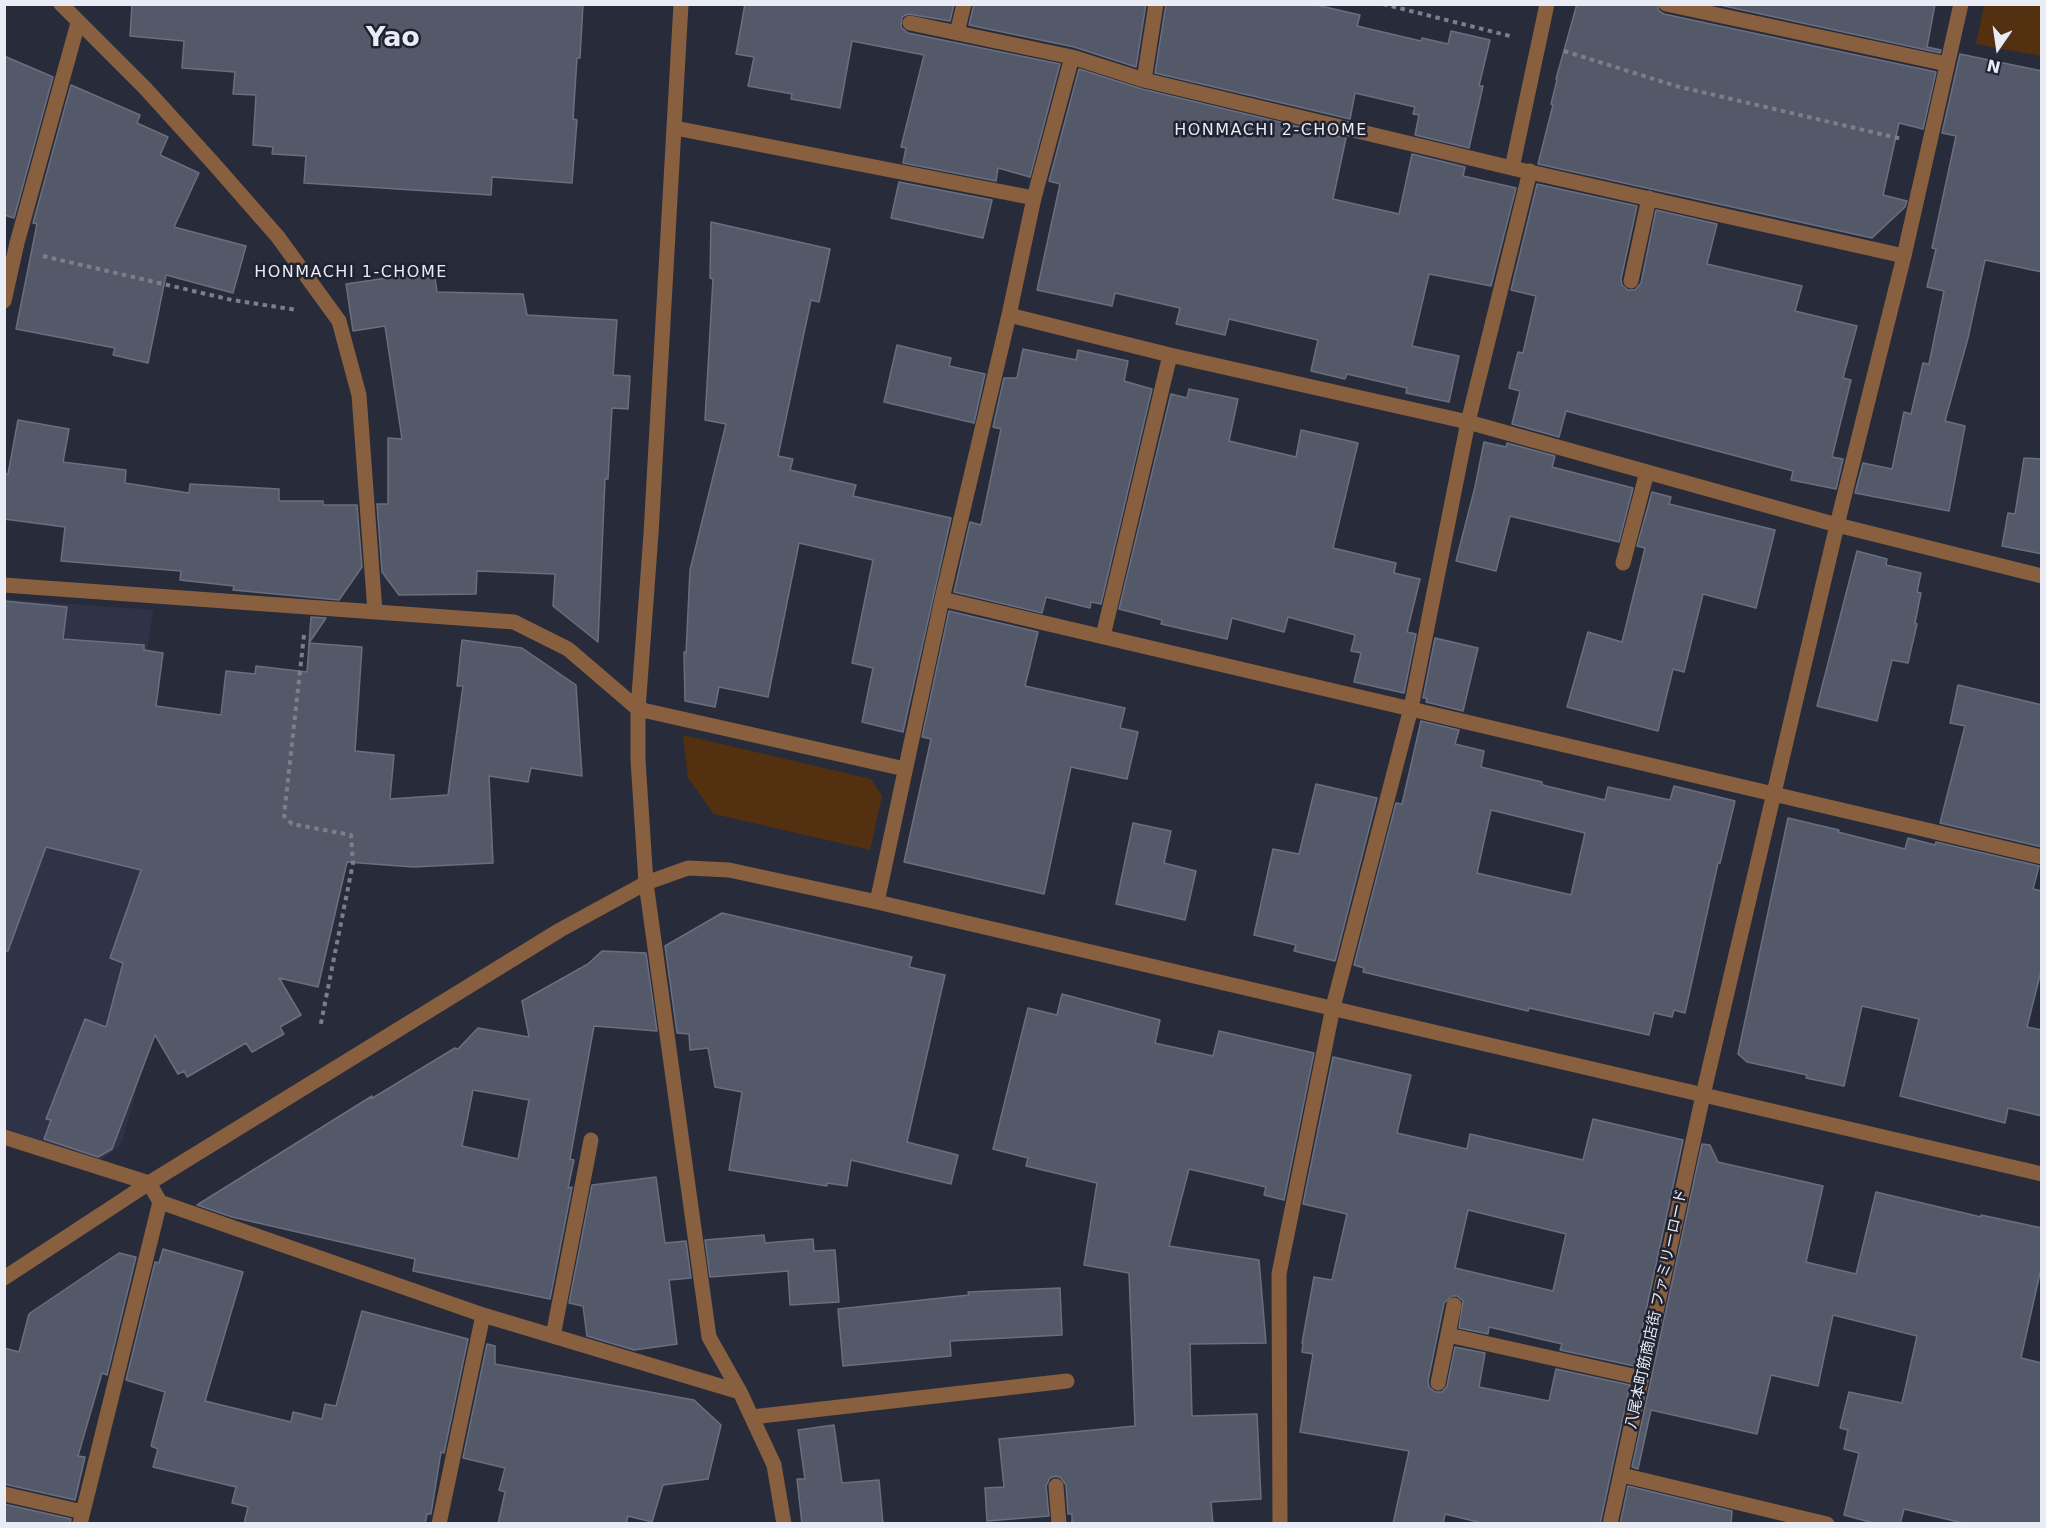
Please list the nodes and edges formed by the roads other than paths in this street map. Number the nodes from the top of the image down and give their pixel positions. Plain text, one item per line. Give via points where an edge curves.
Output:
1 (61, 4) edge
2 (681, 4) edge
3 (964, 4) edge
4 (1156, 4) edge
5 (1547, 4) edge
6 (1666, 4) edge
7 (1961, 4) edge
8 (78, 22) junction
9 (910, 23) dead end
10 (957, 33) junction
11 (1072, 57) junction
12 (1947, 64) junction
13 (1144, 80) junction
14 (675, 129) junction
15 (1512, 168) junction
16 (1530, 171) junction
17 (1034, 198) junction
18 (1649, 198) junction
19 (12, 244) edge
20 (1904, 256) junction
21 (1631, 280) dead end
22 (4, 301) edge
23 (1010, 315) junction
24 (1170, 355) junction
25 (1468, 422) junction
26 (1647, 472) junction
27 (1837, 525) junction
28 (1623, 563) dead end
29 (2042, 576) edge
30 (4, 585) edge
31 (942, 599) junction
32 (375, 612) junction
33 (1103, 636) junction
34 (638, 708) junction
35 (1411, 708) junction
36 (905, 769) junction
37 (1773, 795) junction
38 (2042, 857) edge
39 (646, 883) junction
40 (877, 902) junction
41 (1333, 1007) junction
42 (1703, 1095) junction
43 (4, 1137) edge
44 (591, 1140) dead end
45 (2042, 1174) edge
46 (149, 1183) junction
47 (160, 1202) junction
48 (4, 1278) edge
49 (1454, 1305) dead end
50 (483, 1315) junction
51 (1448, 1335) junction
52 (553, 1336) junction
53 (1642, 1378) junction
54 (1067, 1381) dead end
55 (1438, 1383) dead end
56 (740, 1392) junction
57 (752, 1417) junction
58 (1622, 1475) junction
59 (1056, 1486) dead end
60 (4, 1494) edge
61 (82, 1518) edge
62 (439, 1524) edge
63 (784, 1524) edge
64 (1059, 1524) edge
65 (1280, 1524) edge
66 (1610, 1524) edge
67 (1827, 1524) edge

1 - 8 street
2 - 14 street
3 - 10 street
4 - 13 street
5 - 15 street
6 - 12 street
7 - 12 street, 八尾本町筋商店街 ファミリーロード
8 - 19 street
8 - 32 street via 145,88 278,237 339,321 359,395
9 - 10 street
10 - 11 street
11 - 13 street
11 - 17 street
12 - 20 street, 八尾本町筋商店街 ファミリーロード
13 - 15 street
14 - 17 street
14 - 34 street
15 - 16 street
16 - 18 street
16 - 25 street
17 - 23 street
18 - 20 street
18 - 21 street
19 - 22 street
20 - 27 street, 八尾本町筋商店街 ファミリーロード
23 - 24 street
23 - 31 street
24 - 25 street
24 - 33 street
25 - 26 street
25 - 35 street
26 - 27 street
26 - 28 street
27 - 29 street
27 - 37 street, 八尾本町筋商店街 ファミリーロード
30 - 32 street
31 - 33 street
31 - 36 street
32 - 34 street via 514,622 568,649
33 - 35 street
34 - 36 street
34 - 39 street
35 - 37 street
35 - 41 street
36 - 40 street
37 - 38 street
37 - 42 street, 八尾本町筋商店街 ファミリーロード
39 - 40 street via 688,868 729,870
39 - 46 street via 560,930
39 - 56 street via 709,1338
40 - 41 street
41 - 42 street
41 - 65 street via 1279,1274
42 - 45 street
42 - 53 street, 八尾本町筋商店街 ファミリーロード
43 - 46 street
44 - 52 street
46 - 47 street
46 - 48 street
47 - 50 street
47 - 61 street
49 - 51 street
50 - 52 street
50 - 62 street
51 - 53 street
51 - 55 street
52 - 56 street
53 - 58 street, 八尾本町筋商店街 ファミリーロード
54 - 57 street
56 - 57 street
57 - 63 street via 774,1465
58 - 66 street, 八尾本町筋商店街 ファミリーロード
58 - 67 street
59 - 64 street
60 - 61 street

